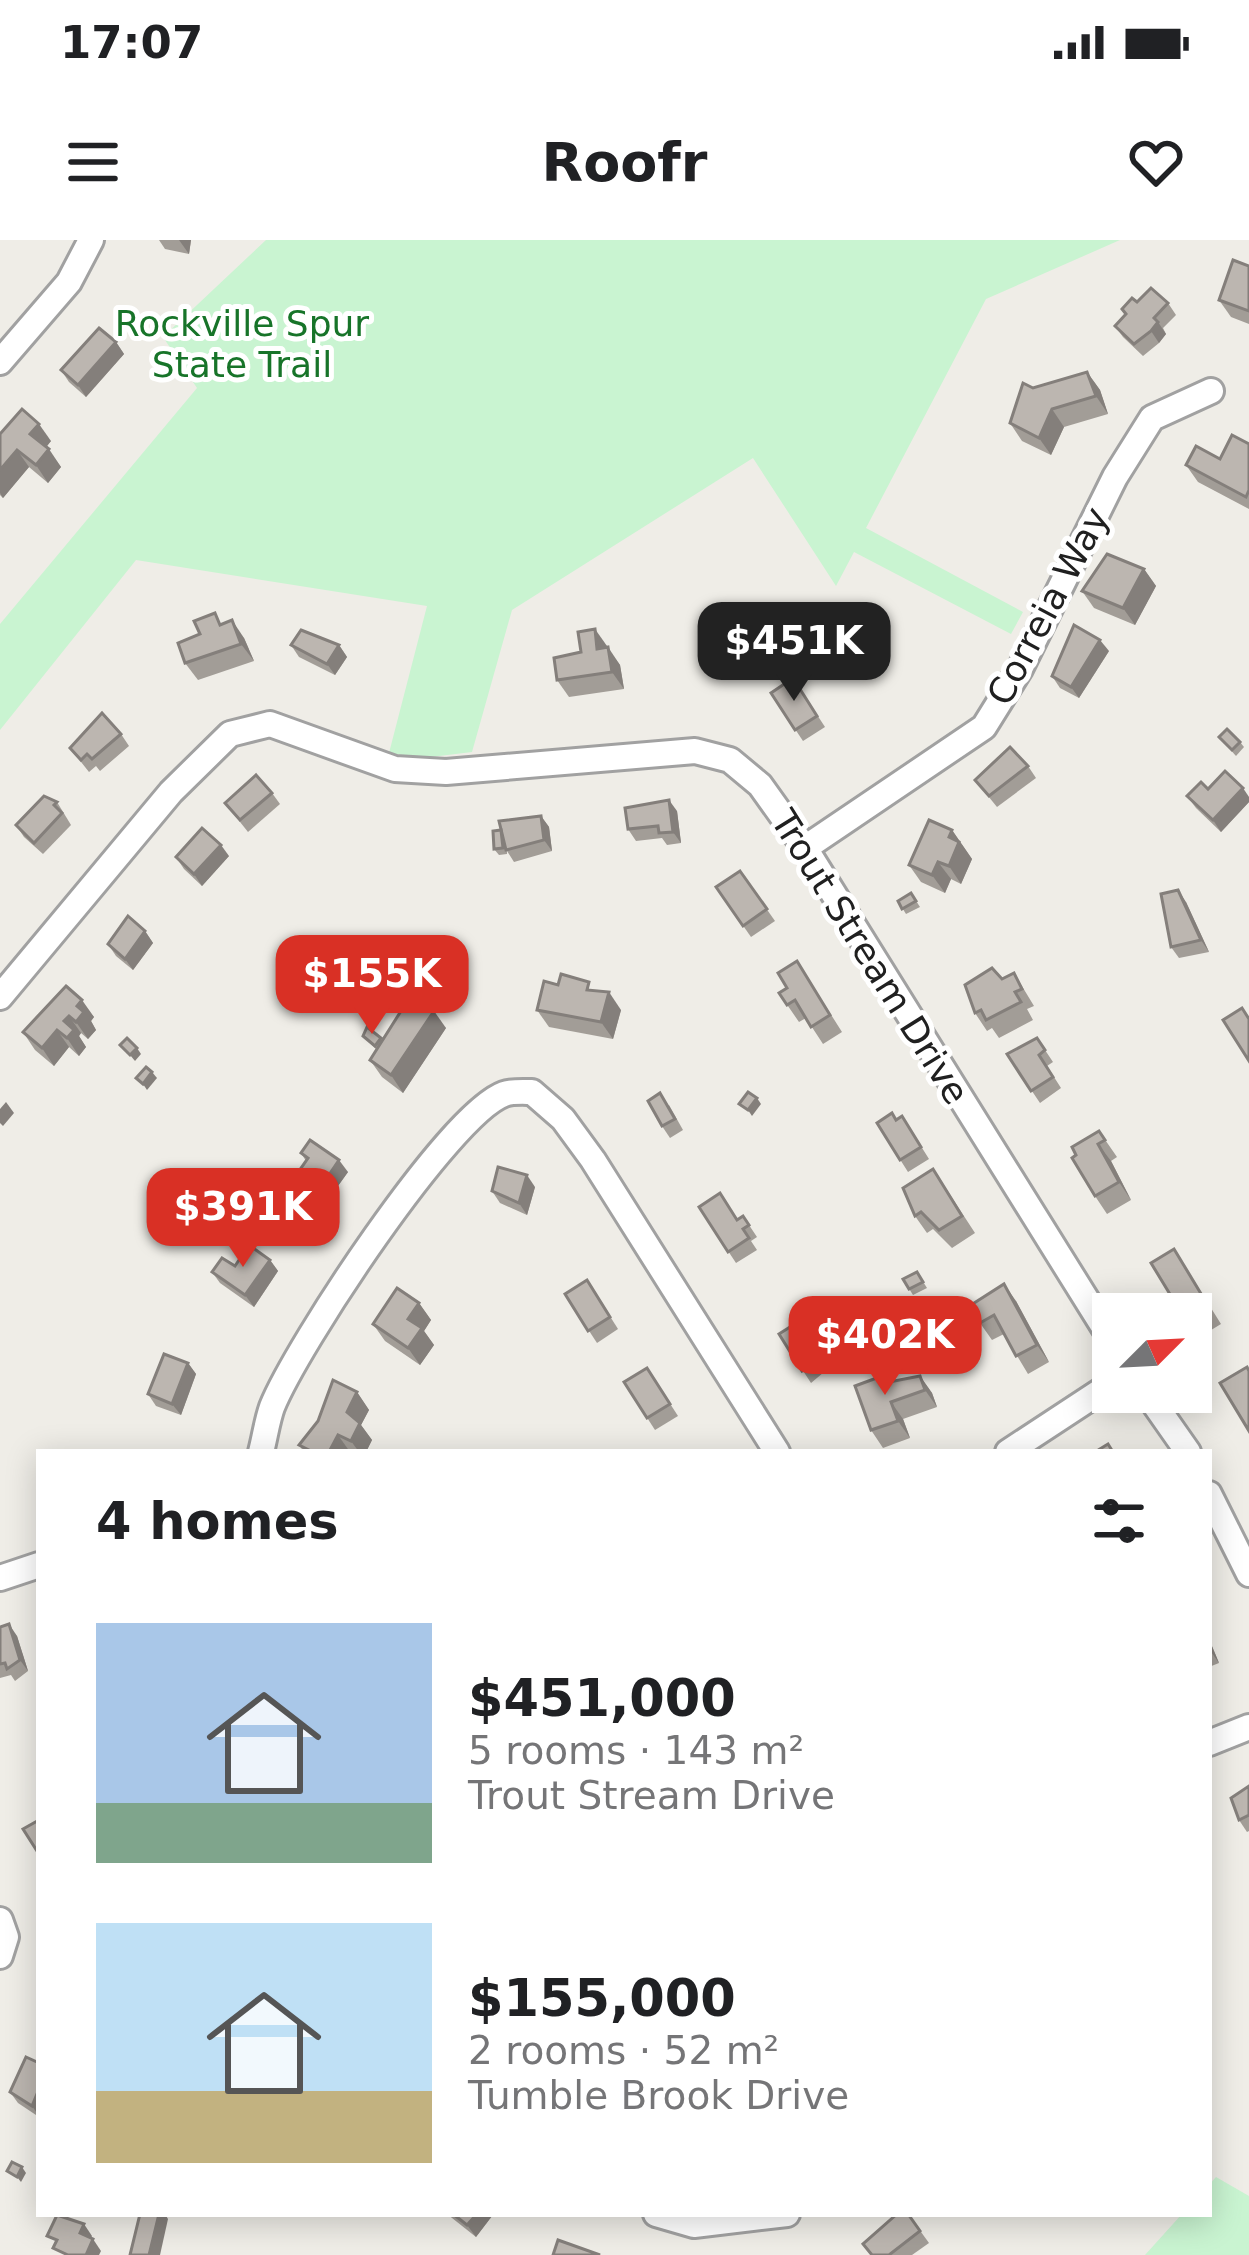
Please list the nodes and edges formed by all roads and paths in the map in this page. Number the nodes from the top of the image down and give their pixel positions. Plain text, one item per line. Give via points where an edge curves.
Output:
1 (83, 241) edge
2 (0, 362) edge
3 (1211, 391) dead end
4 (805, 848) junction
5 (0, 997) edge
6 (1092, 1308) edge
7 (1092, 1397) edge
8 (1161, 1413) edge
9 (262, 1449) edge
10 (775, 1449) edge
11 (1013, 1449) edge
12 (1186, 1449) edge
13 (1212, 1500) edge
14 (36, 1566) edge
15 (1249, 1574) edge
16 (0, 1578) edge
17 (1249, 1727) edge
18 (1212, 1742) edge
19 (0, 1920) edge
20 (0, 1956) edge
21 (667, 2217) edge
22 (760, 2217) edge

1 - 2 street via 69,282
3 - 4 street, Correia Way via 1152,418 984,727
4 - 5 street, Trout Stream Drive via 760,785 730,760 695,751 446,772 395,769 270,724 230,734 171,792
4 - 6 street, Trout Stream Drive
7 - 11 street
8 - 12 street
9 - 10 street via 296,1361 398,1206 467,1122 504,1094 532,1092 592,1160
13 - 15 street
14 - 16 street
17 - 18 street
19 - 20 street
21 - 22 street via 694,2224

